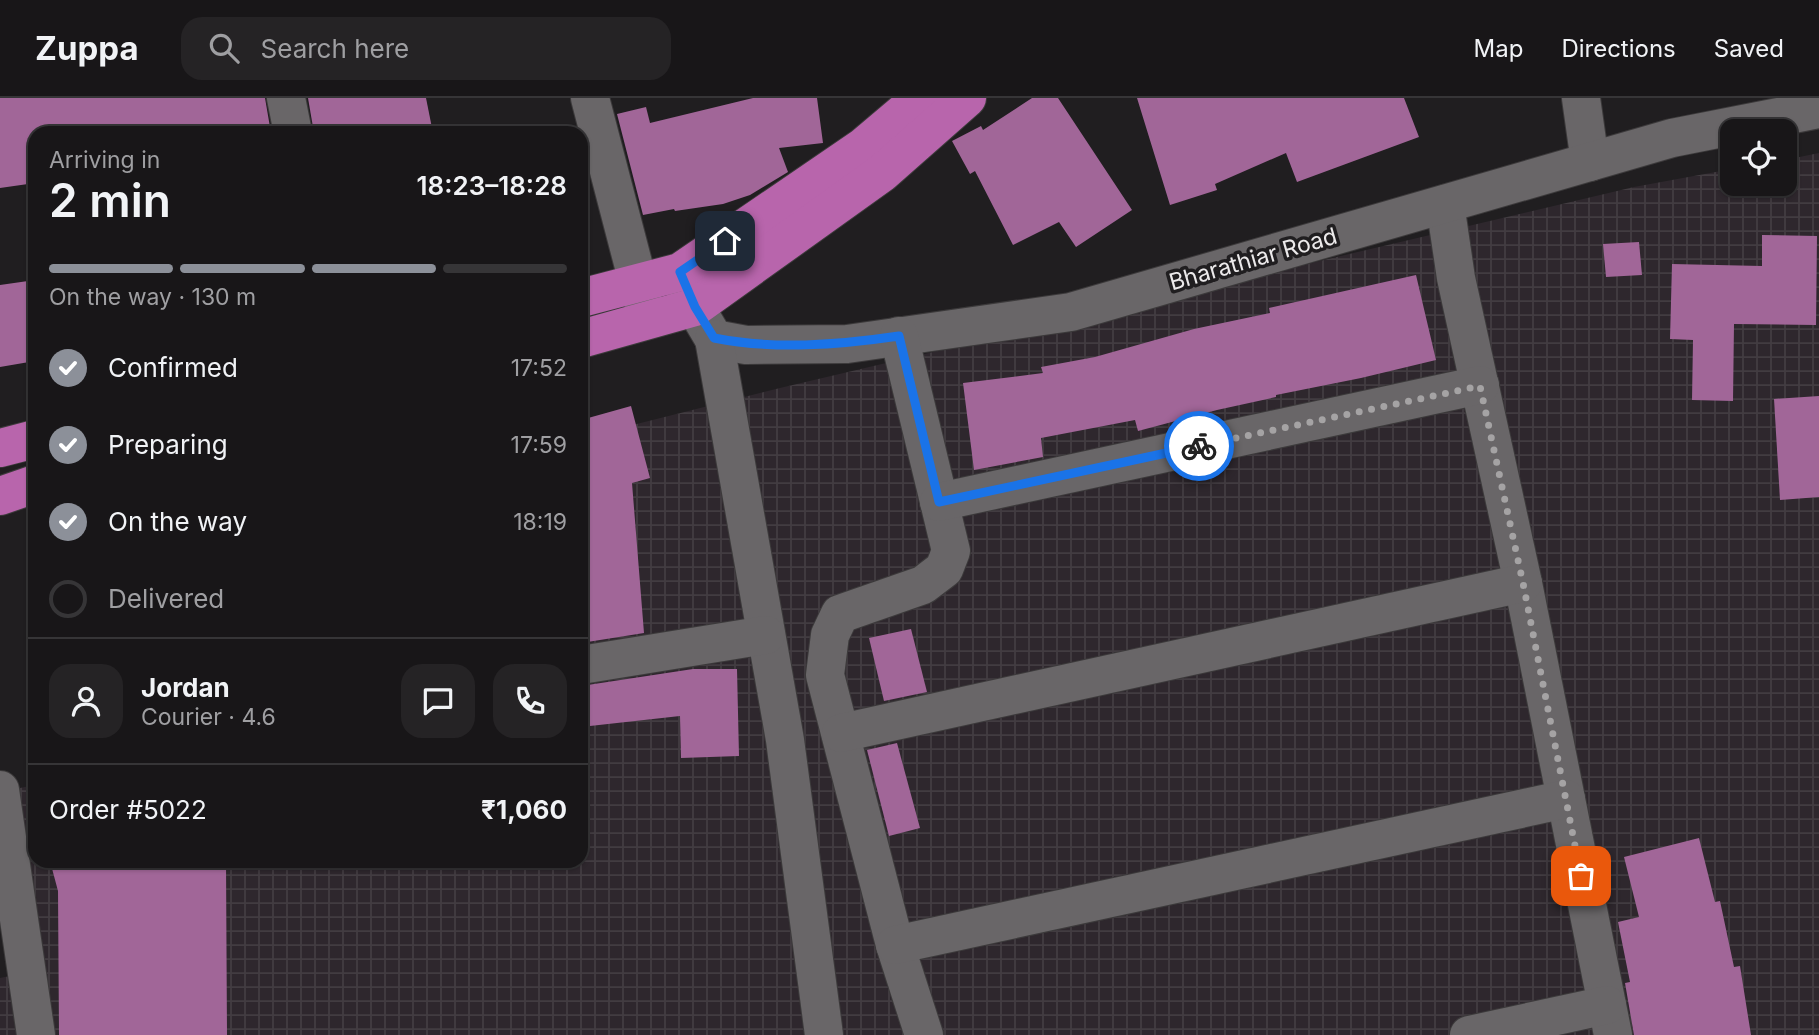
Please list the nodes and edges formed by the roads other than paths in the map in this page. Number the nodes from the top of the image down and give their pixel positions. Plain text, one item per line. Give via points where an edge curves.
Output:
1 (286, 98) edge
2 (590, 98) edge
3 (921, 98) edge
4 (967, 98) edge
5 (1581, 98) edge
6 (1800, 107) edge
7 (292, 126) edge
8 (1590, 162) junction
9 (1445, 204) junction
10 (680, 272) junction
11 (638, 284) junction
12 (588, 296) edge
13 (648, 322) junction
14 (704, 323) junction
15 (899, 336) junction
16 (588, 337) edge
17 (1480, 386) junction
18 (28, 441) edge
19 (0, 449) edge
20 (28, 486) edge
21 (0, 496) edge
22 (939, 502) junction
23 (1523, 583) junction
24 (766, 635) junction
25 (588, 664) edge
26 (841, 733) junction
27 (0, 790) edge
28 (1566, 799) junction
29 (895, 945) junction
30 (1610, 1020) edge
31 (36, 1035) edge
32 (824, 1035) edge
33 (924, 1035) edge
34 (1469, 1035) edge

1 - 7 street
2 - 11 street
3 - 10 highway via 863,147
4 - 14 highway
5 - 8 street
6 - 8 street, Bharathiar Road
8 - 9 street, Bharathiar Road
9 - 15 street, Bharathiar Road via 1071,312
9 - 17 street
10 - 11 highway
10 - 14 street
11 - 12 highway
11 - 13 street
13 - 14 highway
13 - 16 highway
14 - 15 street, Bharathiar Road via 746,345 848,344
14 - 24 street
15 - 22 street
17 - 22 street
17 - 23 street
18 - 19 highway
20 - 21 highway
22 - 26 street via 951,551 944,569 923,585 840,614 830,635 825,676
23 - 26 street
23 - 28 street
24 - 25 street
24 - 32 street via 785,740
26 - 29 street
27 - 31 street
28 - 29 street
28 - 30 street
29 - 33 street
30 - 34 street

